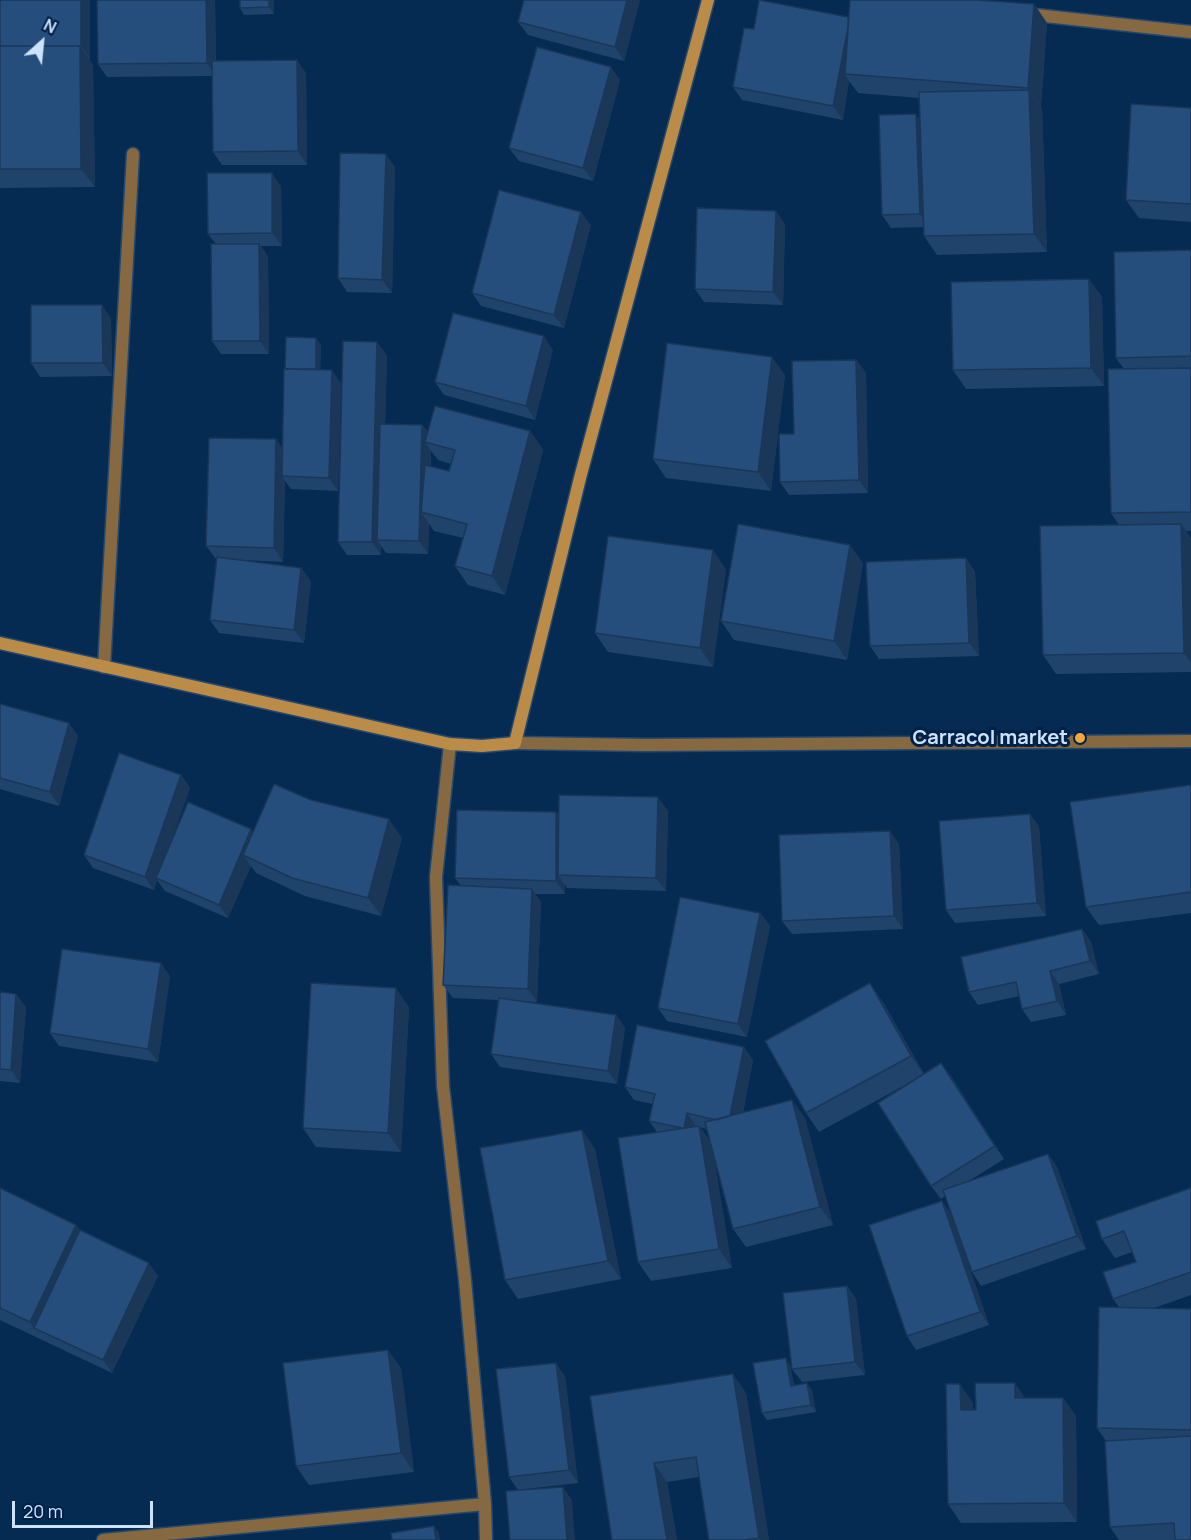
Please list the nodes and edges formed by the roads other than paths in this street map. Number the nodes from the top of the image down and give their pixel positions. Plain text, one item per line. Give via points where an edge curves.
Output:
1 (708, 0) edge
2 (1016, 13) edge
3 (1191, 32) edge
4 (133, 154) dead end
5 (0, 643) edge
6 (104, 667) junction
7 (1191, 741) edge
8 (515, 743) junction
9 (450, 744) junction
10 (485, 1504) junction
11 (103, 1540) edge
12 (486, 1540) edge

1 - 8 main road via 580,478
2 - 3 street
4 - 6 street
5 - 6 main road
6 - 9 main road
7 - 8 street
8 - 9 main road
9 - 10 street via 436,877 443,1086
10 - 11 street
10 - 12 street

